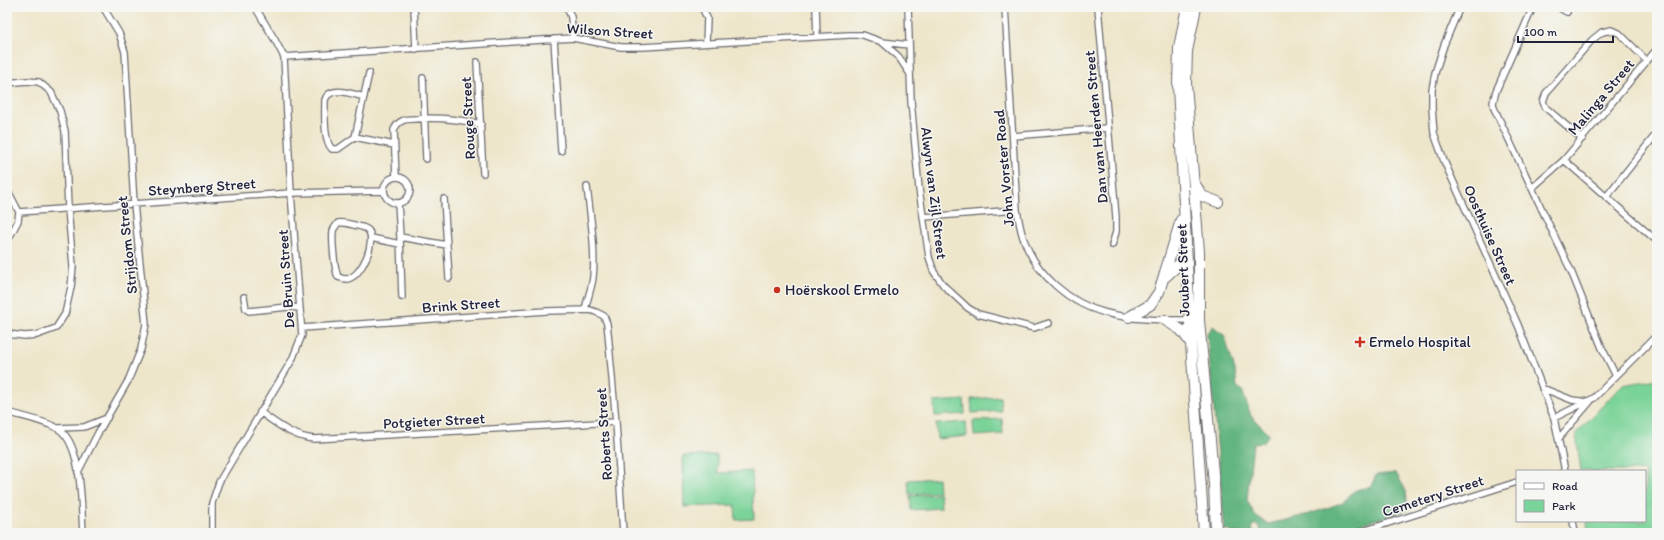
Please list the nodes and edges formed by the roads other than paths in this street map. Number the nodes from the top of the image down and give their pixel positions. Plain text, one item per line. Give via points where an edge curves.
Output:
1 (103, 7) edge
2 (255, 7) edge
3 (414, 7) edge
4 (567, 7) edge
5 (702, 7) edge
6 (816, 7) edge
7 (908, 7) edge
8 (1005, 7) edge
9 (1098, 7) edge
10 (1187, 7) edge
11 (1196, 7) edge
12 (1460, 7) edge
13 (1533, 7) edge
14 (1558, 7) edge
15 (1568, 12) dead end
16 (817, 37) junction
17 (573, 38) junction
18 (554, 40) junction
19 (882, 42) junction
20 (706, 43) junction
21 (909, 45) junction
22 (416, 49) junction
23 (1657, 49) edge
24 (284, 57) junction
25 (1647, 61) junction
26 (477, 62) dead end
27 (368, 73) dead end
28 (910, 74) junction
29 (423, 78) dead end
30 (7, 83) edge
31 (364, 97) junction
32 (425, 118) junction
33 (481, 124) junction
34 (1107, 128) junction
35 (1657, 134) edge
36 (1013, 136) junction
37 (355, 137) junction
38 (1582, 139) junction
39 (394, 145) junction
40 (561, 151) dead end
41 (426, 159) dead end
42 (1564, 160) junction
43 (483, 173) dead end
44 (396, 177) junction
45 (1194, 182) junction
46 (587, 187) dead end
47 (1532, 188) junction
48 (7, 189) edge
49 (384, 191) junction
50 (291, 193) junction
51 (1606, 198) junction
52 (444, 199) dead end
53 (1218, 202) dead end
54 (398, 203) junction
55 (134, 204) junction
56 (68, 209) junction
57 (1017, 210) junction
58 (19, 212) junction
59 (1183, 213) junction
60 (924, 217) junction
61 (400, 237) junction
62 (371, 238) junction
63 (1657, 241) edge
64 (7, 242) edge
65 (400, 244) junction
66 (447, 245) junction
67 (1112, 245) dead end
68 (1187, 257) junction
69 (1165, 277) junction
70 (449, 278) dead end
71 (244, 297) dead end
72 (402, 297) dead end
73 (300, 308) junction
74 (585, 310) junction
75 (1129, 317) junction
76 (1165, 320) junction
77 (1195, 320) junction
78 (1049, 323) dead end
79 (302, 328) junction
80 (608, 333) joint
81 (7, 334) edge
82 (1657, 335) edge
83 (1191, 343) junction
84 (1616, 376) junction
85 (1542, 388) junction
86 (1594, 398) junction
87 (1587, 402) junction
88 (7, 412) edge
89 (260, 412) junction
90 (107, 418) junction
91 (1554, 418) junction
92 (616, 422) junction
93 (58, 428) junction
94 (1559, 438) junction
95 (1565, 470) edge
96 (78, 472) junction
97 (1516, 482) edge
98 (1573, 522) edge
99 (83, 533) edge
100 (212, 533) edge
101 (623, 533) edge
102 (1204, 533) edge
103 (1216, 533) edge
104 (1357, 533) edge
105 (1575, 533) edge

1 - 55 street, Strijdom Street via 119,33 125,52
2 - 24 street, De Bruin Street
3 - 22 street
4 - 17 street via 571,17
5 - 20 street via 707,18
6 - 16 street
7 - 21 street, Alwyn van Zijl Street
8 - 36 street, John Vorster Road
9 - 34 street, Dan van Heerden Street
10 - 59 highway, Joubert Street via 1179,48 1178,73 1184,180
11 - 45 highway, Joubert Street via 1187,51 1186,73
12 - 85 street, Oosthuise Street via 1435,73 1432,108 1434,133 1444,161 1518,325
13 - 47 street via 1501,78 1493,103
14 - 15 street
16 - 19 street, Wilson Street via 855,34
16 - 20 street, Wilson Street
17 - 18 street, Wilson Street
17 - 20 street, Wilson Street via 632,47
18 - 22 street, Wilson Street
18 - 40 street
19 - 21 street, Wilson Street
19 - 28 street via 898,56
21 - 28 street, Alwyn van Zijl Street
22 - 24 street, Wilson Street
23 - 25 street, Malinga Street
24 - 50 street, De Bruin Street
25 - 38 street, Malinga Street
25 - 38 street via 1620,33 1611,30 1602,32 1546,93 1543,102 1546,108
26 - 33 street, Rouge Street
27 - 31 street
28 - 60 street, Alwyn van Zijl Street via 919,189
29 - 32 street
30 - 56 street via 39,82 55,98 65,131
31 - 37 street
31 - 37 street via 334,92 328,94 325,100 326,137 329,146 338,149
32 - 33 street via 450,118
32 - 39 street via 402,121 396,125
32 - 41 street
33 - 43 street, Rouge Street
34 - 36 street
34 - 67 street, Dan van Heerden Street via 1116,225
35 - 51 street
36 - 57 street, John Vorster Road
37 - 39 street
38 - 42 street, Malinga Street
39 - 44 street
42 - 47 street, Malinga Street
42 - 51 street
44 - 49 street via 388,180
44 - 54 street via 405,179 410,185 408,198
45 - 53 highway via 1202,196
45 - 77 highway, Joubert Street via 1198,252
46 - 74 street via 592,231 593,276
47 - 84 street
48 - 58 street
49 - 50 street, Steynberg Street
49 - 54 street via 388,200
50 - 55 street, Steynberg Street
50 - 73 street, De Bruin Street
51 - 63 street
52 - 66 street
54 - 61 street
55 - 56 street, Steynberg Street
55 - 90 street, Strijdom Street via 146,324 137,362
56 - 58 street, Steynberg Street
56 - 81 street via 73,266 72,287 65,314 56,328 37,335
57 - 60 street
57 - 75 street, John Vorster Road via 1024,240 1032,257 1053,283 1063,292 1092,308 1104,313
58 - 64 street via 18,221
59 - 68 highway, Joubert Street
59 - 69 highway
60 - 78 street, Alwyn van Zijl Street via 929,257 934,272 944,286 968,308 978,314 1034,328
61 - 65 street
61 - 66 street
62 - 62 street via 362,269 351,278 344,279 338,276 333,234 335,226 342,222 365,228
62 - 65 street
65 - 72 street
66 - 70 street
68 - 69 highway
68 - 77 highway, Joubert Street
69 - 75 highway via 1154,301
71 - 73 street via 246,309 249,311
73 - 79 street, De Bruin Street
74 - 79 street, Brink Street
74 - 80 street, Brink Street via 604,316
75 - 76 street, John Vorster Road
76 - 77 street, John Vorster Road
76 - 83 highway via 1181,330
77 - 83 highway, Joubert Street
77 - 103 highway, Joubert Street via 1214,484
79 - 89 street, De Bruin Street via 297,350
80 - 92 street, Roberts Street
82 - 84 street
83 - 102 highway, Joubert Street
84 - 86 street
85 - 87 street via 1572,400
85 - 91 street, Oosthuise Street
86 - 87 street
86 - 94 street
87 - 91 street
88 - 93 street
89 - 92 street, Potgieter Street via 296,436 314,439
89 - 100 street, De Bruin Street via 219,482 212,503
90 - 93 street via 84,427
90 - 96 street, Strijdom Street
91 - 94 street, Oosthuise Street
92 - 101 street, Roberts Street
93 - 96 street via 73,447
94 - 95 street, Oosthuise Street
96 - 99 street
97 - 104 street, Cemetery Street
98 - 105 street

